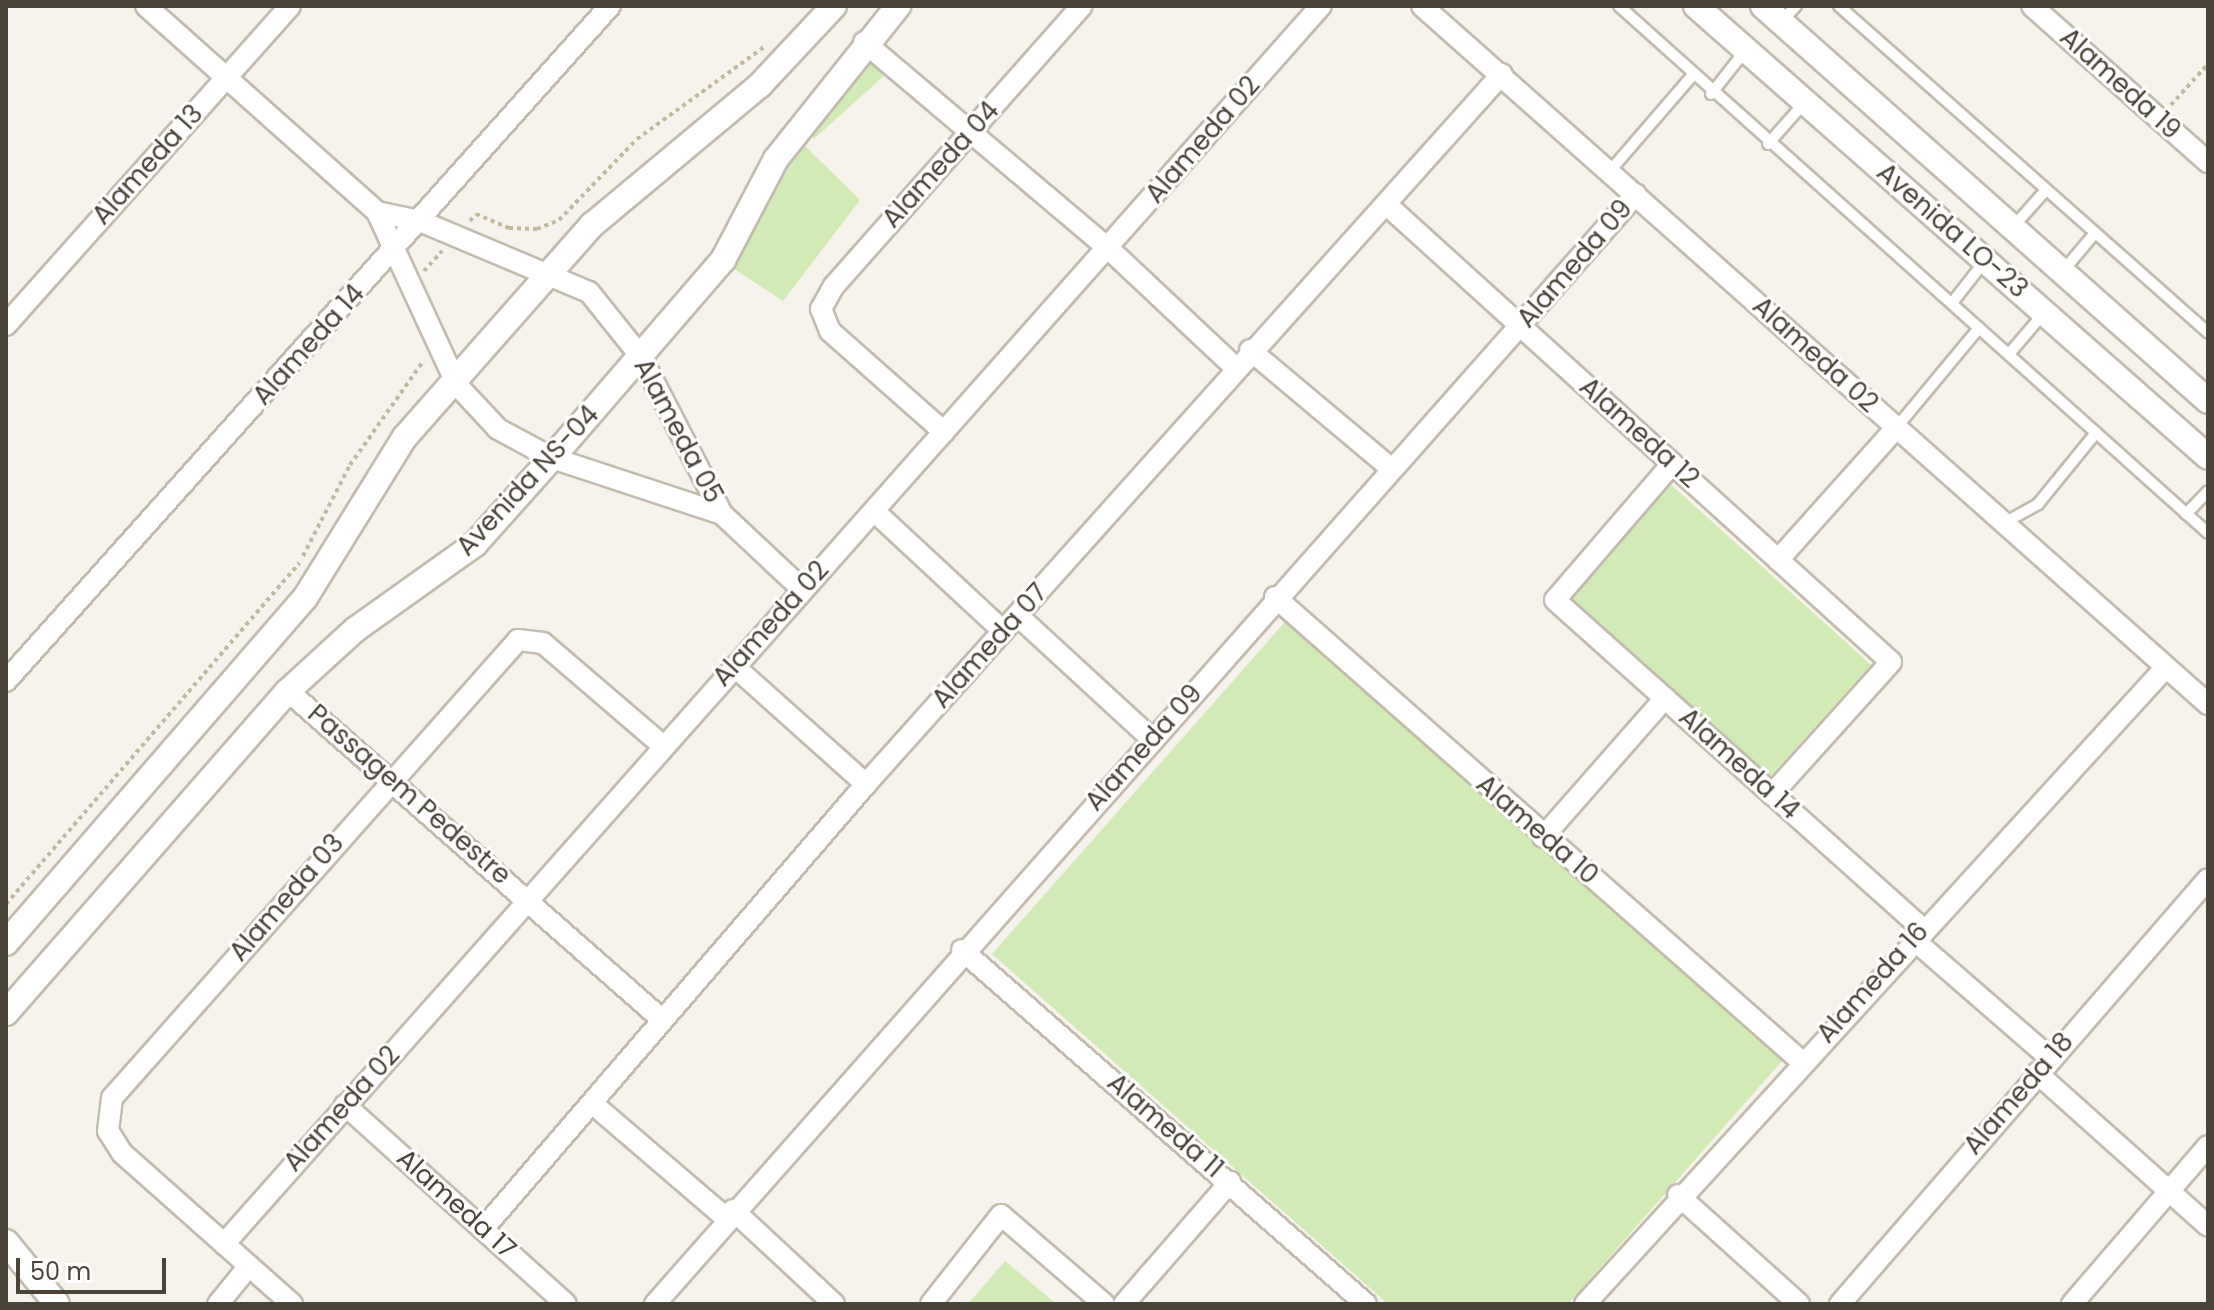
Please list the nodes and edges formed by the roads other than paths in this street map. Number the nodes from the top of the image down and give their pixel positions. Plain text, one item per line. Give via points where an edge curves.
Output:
1 (146, 6) edge
2 (290, 6) edge
3 (610, 6) edge
4 (834, 6) edge
5 (898, 6) edge
6 (1082, 6) edge
7 (1321, 6) edge
8 (1422, 6) edge
9 (1619, 6) edge
10 (1696, 6) edge
11 (1839, 6) edge
12 (2032, 6) edge
13 (1780, 11) edge
14 (864, 42) junction
15 (1746, 50) junction
16 (1502, 74) junction
17 (1692, 76) junction
18 (226, 77) junction
19 (1711, 94) junction
20 (1805, 102) junction
21 (970, 132) junction
22 (1768, 144) junction
23 (2208, 162) edge
24 (1610, 171) junction
25 (2046, 190) junction
26 (1636, 194) junction
27 (1391, 200) junction
28 (377, 212) junction
29 (420, 221) junction
30 (2012, 227) junction
31 (2095, 233) junction
32 (1108, 248) junction
33 (391, 254) junction
34 (1985, 260) junction
35 (553, 272) junction
36 (2062, 272) junction
37 (1952, 303) junction
38 (2044, 312) junction
39 (6, 325) edge
40 (1521, 326) junction
41 (1979, 328) junction
42 (2208, 333) edge
43 (1250, 350) junction
44 (2009, 354) junction
45 (641, 357) junction
46 (1236, 368) junction
47 (457, 385) junction
48 (2208, 401) edge
49 (1896, 428) junction
50 (944, 432) junction
51 (2096, 433) junction
52 (2208, 457) edge
53 (552, 458) junction
54 (1672, 464) junction
55 (1392, 469) junction
56 (2208, 491) edge
57 (874, 511) junction
58 (722, 514) junction
59 (2186, 514) junction
60 (2004, 523) junction
61 (2208, 533) edge
62 (1778, 560) junction
63 (802, 589) junction
64 (1275, 597) junction
65 (1018, 616) junction
66 (1003, 631) junction
67 (735, 667) junction
68 (2166, 667) junction
69 (6, 681) edge
70 (288, 691) junction
71 (1665, 698) junction
72 (2208, 704) edge
73 (1153, 740) junction
74 (661, 744) junction
75 (390, 781) junction
76 (866, 784) junction
77 (1772, 794) junction
78 (1543, 837) junction
79 (2204, 883) edge
80 (530, 899) junction
81 (1917, 934) junction
82 (6, 943) edge
83 (962, 950) junction
84 (6, 1013) edge
85 (662, 1019) junction
86 (1801, 1061) junction
87 (2044, 1065) junction
88 (593, 1104) junction
89 (345, 1105) junction
90 (2208, 1146) edge
91 (1230, 1182) junction
92 (2169, 1190) junction
93 (1678, 1195) junction
94 (729, 1214) junction
95 (2208, 1226) edge
96 (483, 1229) junction
97 (6, 1242) edge
98 (224, 1244) junction
99 (249, 1266) junction
100 (57, 1304) edge
101 (218, 1304) edge
102 (292, 1304) edge
103 (566, 1304) edge
104 (655, 1304) edge
105 (834, 1304) edge
106 (931, 1304) edge
107 (1104, 1304) edge
108 (1124, 1304) edge
109 (1366, 1304) edge
110 (1585, 1304) edge
111 (1799, 1304) edge
112 (1840, 1304) edge
113 (2072, 1304) edge

1 - 18 street, Alameda 05
2 - 18 street, Alameda 13
3 - 29 street, Alameda 14
4 - 35 street via 760,85 619,200
5 - 14 street, Avenida NS-04
6 - 21 street, Alameda 04
7 - 32 street, Alameda 02
8 - 16 street, Alameda 02
9 - 17 lane
10 - 15 street, Avenida LO-23
11 - 25 lane
12 - 23 street, Alameda 19
13 - 30 street, Avenida LO-23
14 - 21 street
14 - 45 street, Avenida NS-04 via 776,159 723,260
15 - 19 lane
15 - 20 street, Avenida LO-23
16 - 24 street, Alameda 02
16 - 27 street
17 - 19 lane
17 - 24 lane
18 - 28 street, Alameda 05
18 - 39 street, Alameda 13
19 - 22 lane
20 - 22 lane
20 - 34 street, Avenida LO-23
21 - 32 street
21 - 50 street, Alameda 04 via 834,286 821,309 830,331
22 - 37 lane
24 - 26 street, Alameda 02
25 - 30 lane
25 - 31 lane
26 - 40 street, Alameda 09
26 - 49 street, Alameda 02
27 - 40 street, Alameda 12
27 - 43 street, Alameda 07
28 - 29 street, Alameda 05
28 - 33 street, Alameda 05
29 - 33 street, Alameda 14
29 - 35 street, Alameda 05
30 - 36 street, Avenida LO-23
31 - 36 lane
31 - 42 lane
32 - 46 street
32 - 50 street, Alameda 02
33 - 47 street, Alameda 05
33 - 69 street, Alameda 14
34 - 37 lane
34 - 38 street, Avenida LO-23
35 - 45 street, Alameda 05 via 600,303
35 - 47 street
36 - 48 street, Avenida LO-23
37 - 41 lane
38 - 44 lane
38 - 52 street, Avenida LO-23
40 - 54 street, Alameda 12
40 - 55 street, Alameda 09
41 - 44 lane
41 - 49 lane
43 - 46 street, Alameda 07
43 - 55 street
44 - 51 lane
45 - 53 street, Avenida NS-04
45 - 58 street, Alameda 05
46 - 65 street, Alameda 07
47 - 53 street, Alameda 05 via 498,429
47 - 82 street via 380,468 305,598
49 - 60 street, Alameda 02
49 - 62 street
50 - 57 street, Alameda 02
51 - 59 lane
51 - 60 lane via 2038,504
53 - 58 street, Alameda 05
53 - 70 street, Avenida NS-04 via 475,544 356,629
54 - 62 street, Alameda 12
54 - 71 street, Alameda 14 via 1555,600
55 - 64 street, Alameda 09
56 - 59 lane
57 - 63 street, Alameda 02
57 - 66 street
58 - 63 street
59 - 61 lane
60 - 68 street, Alameda 02
62 - 77 street, Alameda 12 via 1891,662
63 - 67 street, Alameda 02
64 - 73 street, Alameda 09
64 - 78 street, Alameda 10
65 - 66 street, Alameda 07
65 - 73 street
66 - 76 street, Alameda 07
67 - 74 street, Alameda 02
67 - 76 street
68 - 72 street, Alameda 02
68 - 81 street, Alameda 16
70 - 75 street, Passagem Pedestre
70 - 84 street, Avenida NS-04
71 - 77 street, Alameda 14
71 - 78 street
73 - 83 street, Alameda 09
74 - 75 street, Alameda 03 via 543,643 518,640
74 - 80 street, Alameda 02
75 - 80 street, Passagem Pedestre
75 - 98 street, Alameda 03 via 112,1098 108,1131 122,1153
76 - 85 street, Alameda 07
77 - 81 street, Alameda 14
78 - 86 street, Alameda 10
79 - 87 street, Alameda 18
80 - 85 street
80 - 89 street, Alameda 02
81 - 86 street, Alameda 16
81 - 87 street
83 - 91 street, Alameda 11
83 - 94 street, Alameda 09
85 - 88 street, Alameda 07
86 - 93 street, Alameda 16
87 - 92 street
87 - 112 street, Alameda 18
88 - 94 street
88 - 96 street
89 - 96 street, Alameda 17
89 - 98 street, Alameda 02
90 - 92 street
91 - 108 street
91 - 109 street, Alameda 11
92 - 95 street
92 - 113 street
93 - 110 street, Alameda 16
93 - 111 street
94 - 104 street, Alameda 09
94 - 105 street
96 - 103 street, Alameda 17
97 - 100 street
98 - 99 street
99 - 101 street
99 - 102 street
106 - 107 street via 1001,1215

